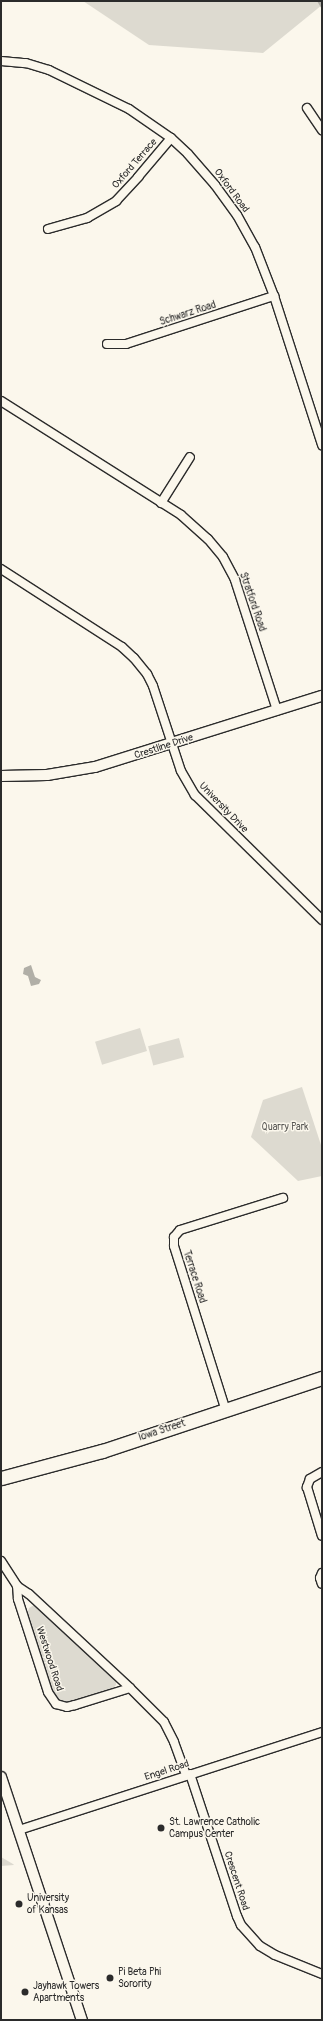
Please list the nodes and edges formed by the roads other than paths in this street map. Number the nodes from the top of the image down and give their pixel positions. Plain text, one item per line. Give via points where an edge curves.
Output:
1 (1, 61) edge
2 (307, 108) dead end
3 (322, 130) edge
4 (171, 138) junction
5 (48, 229) dead end
6 (274, 296) junction
7 (107, 344) dead end
8 (1, 401) edge
9 (322, 445) edge
10 (190, 457) dead end
11 (161, 502) junction
12 (1, 569) edge
13 (322, 696) edge
14 (277, 710) junction
15 (172, 744) junction
16 (1, 776) edge
17 (322, 920) edge
18 (283, 1198) dead end
19 (322, 1378) edge
20 (226, 1410) junction
21 (322, 1472) edge
22 (1, 1478) edge
23 (322, 1536) edge
24 (1, 1561) edge
25 (322, 1573) edge
26 (322, 1584) edge
27 (17, 1586) junction
28 (35, 1600) junction
29 (24, 1613) junction
30 (130, 1688) junction
31 (322, 1732) edge
32 (188, 1775) junction
33 (1, 1777) edge
34 (19, 1830) junction
35 (322, 1974) edge
36 (82, 2020) edge

1 - 4 street, Oxford Road via 38,66 64,76 129,109
2 - 3 street
4 - 5 street, Oxford Terrace via 116,201 87,218
4 - 6 street, Oxford Road via 201,168 237,215 255,247
6 - 7 street, Schwarz Road via 126,344
6 - 9 street, Oxford Road
8 - 11 street, Stratford Road
10 - 11 street
11 - 14 street, Stratford Road via 201,531 230,570
12 - 15 street, University Drive via 131,655 147,674 153,686
13 - 14 street, Crestline Drive
14 - 15 street, Crestline Drive
15 - 16 street, Crestline Drive via 70,772
15 - 17 street, University Drive via 181,771 195,795
18 - 20 street, Terrace Road via 180,1230 174,1237 174,1246
19 - 20 highway, Iowa Street
20 - 22 highway, Iowa Street via 102,1450
21 - 23 street via 314,1476 307,1487
24 - 27 street, Westwood Road
25 - 26 street
27 - 28 street, Westwood Road
27 - 29 street, Westwood Road via 18,1599
28 - 29 street via 25,1607
28 - 30 street, Westwood Road
29 - 30 street, Westwood Road via 48,1692 56,1704 75,1706
30 - 32 street, Westwood Road via 164,1722
31 - 32 street, Engel Road
32 - 34 street, Engel Road
32 - 35 street, Crescent Road via 241,1925 260,1946
33 - 34 street
34 - 36 street

